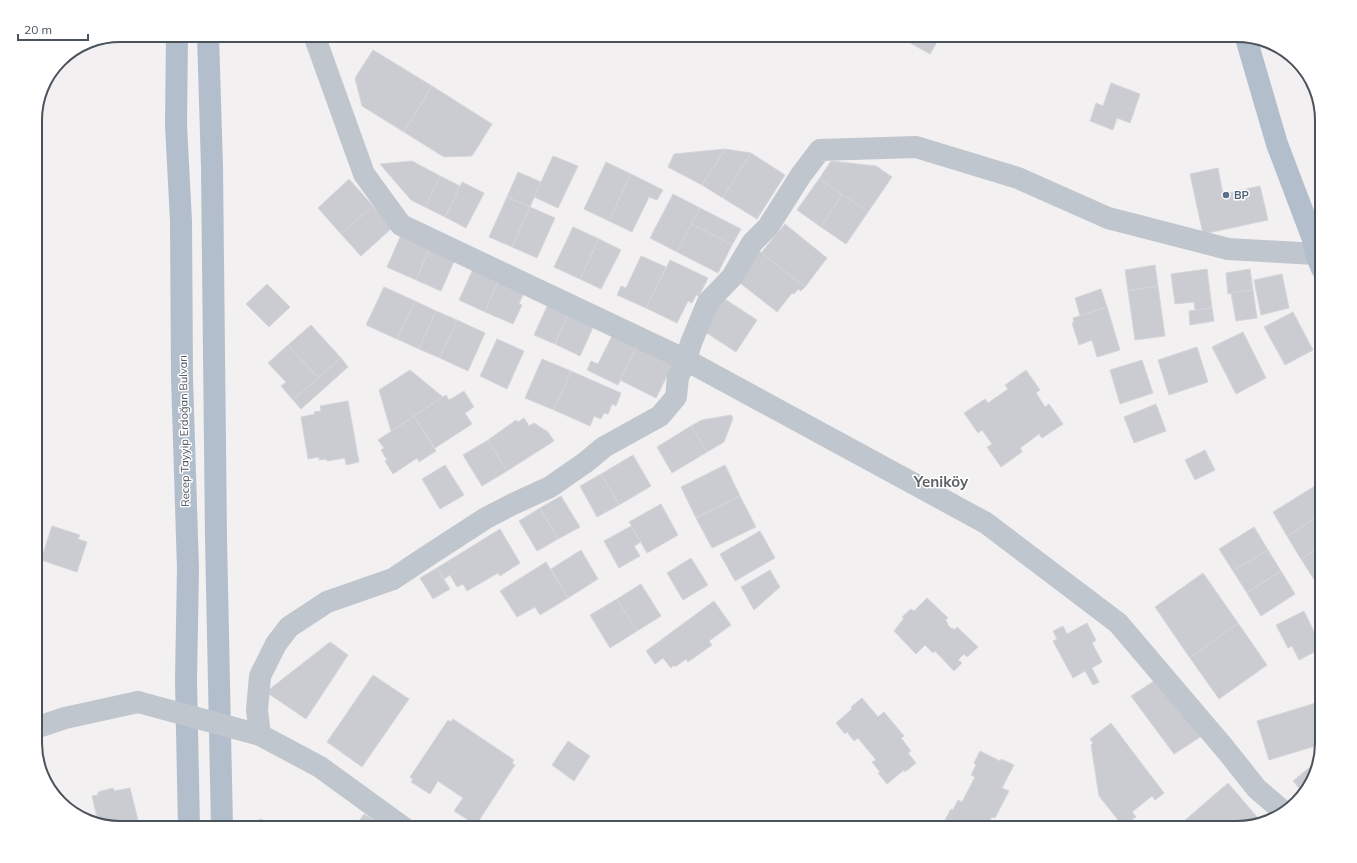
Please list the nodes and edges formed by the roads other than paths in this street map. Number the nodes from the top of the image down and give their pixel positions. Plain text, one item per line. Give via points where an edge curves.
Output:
1 (177, 42) edge
2 (208, 42) edge
3 (317, 42) edge
4 (1247, 43) edge
5 (1315, 246) edge
6 (1315, 261) edge
7 (686, 360) junction
8 (42, 726) edge
9 (260, 735) junction
10 (1280, 808) edge
11 (189, 821) edge
12 (222, 821) edge
13 (394, 821) edge

1 - 11 main road, Recep Tayyip Erdoğan Bulvarı via 176,125 181,220 182,377 188,569 186,680
2 - 12 main road
3 - 7 street via 364,174 401,225
4 - 5 main road via 1276,144
6 - 7 street via 1228,250 1108,218 1018,178 916,147 820,150 768,227 752,244 732,277 708,302
7 - 9 street via 678,377 676,397 660,416 604,447 550,487 486,518 393,579 327,602 289,627 276,644 260,676 257,710
7 - 10 street via 986,523 1118,623 1257,789
8 - 9 street, bridge via 138,702
9 - 13 street via 320,767

